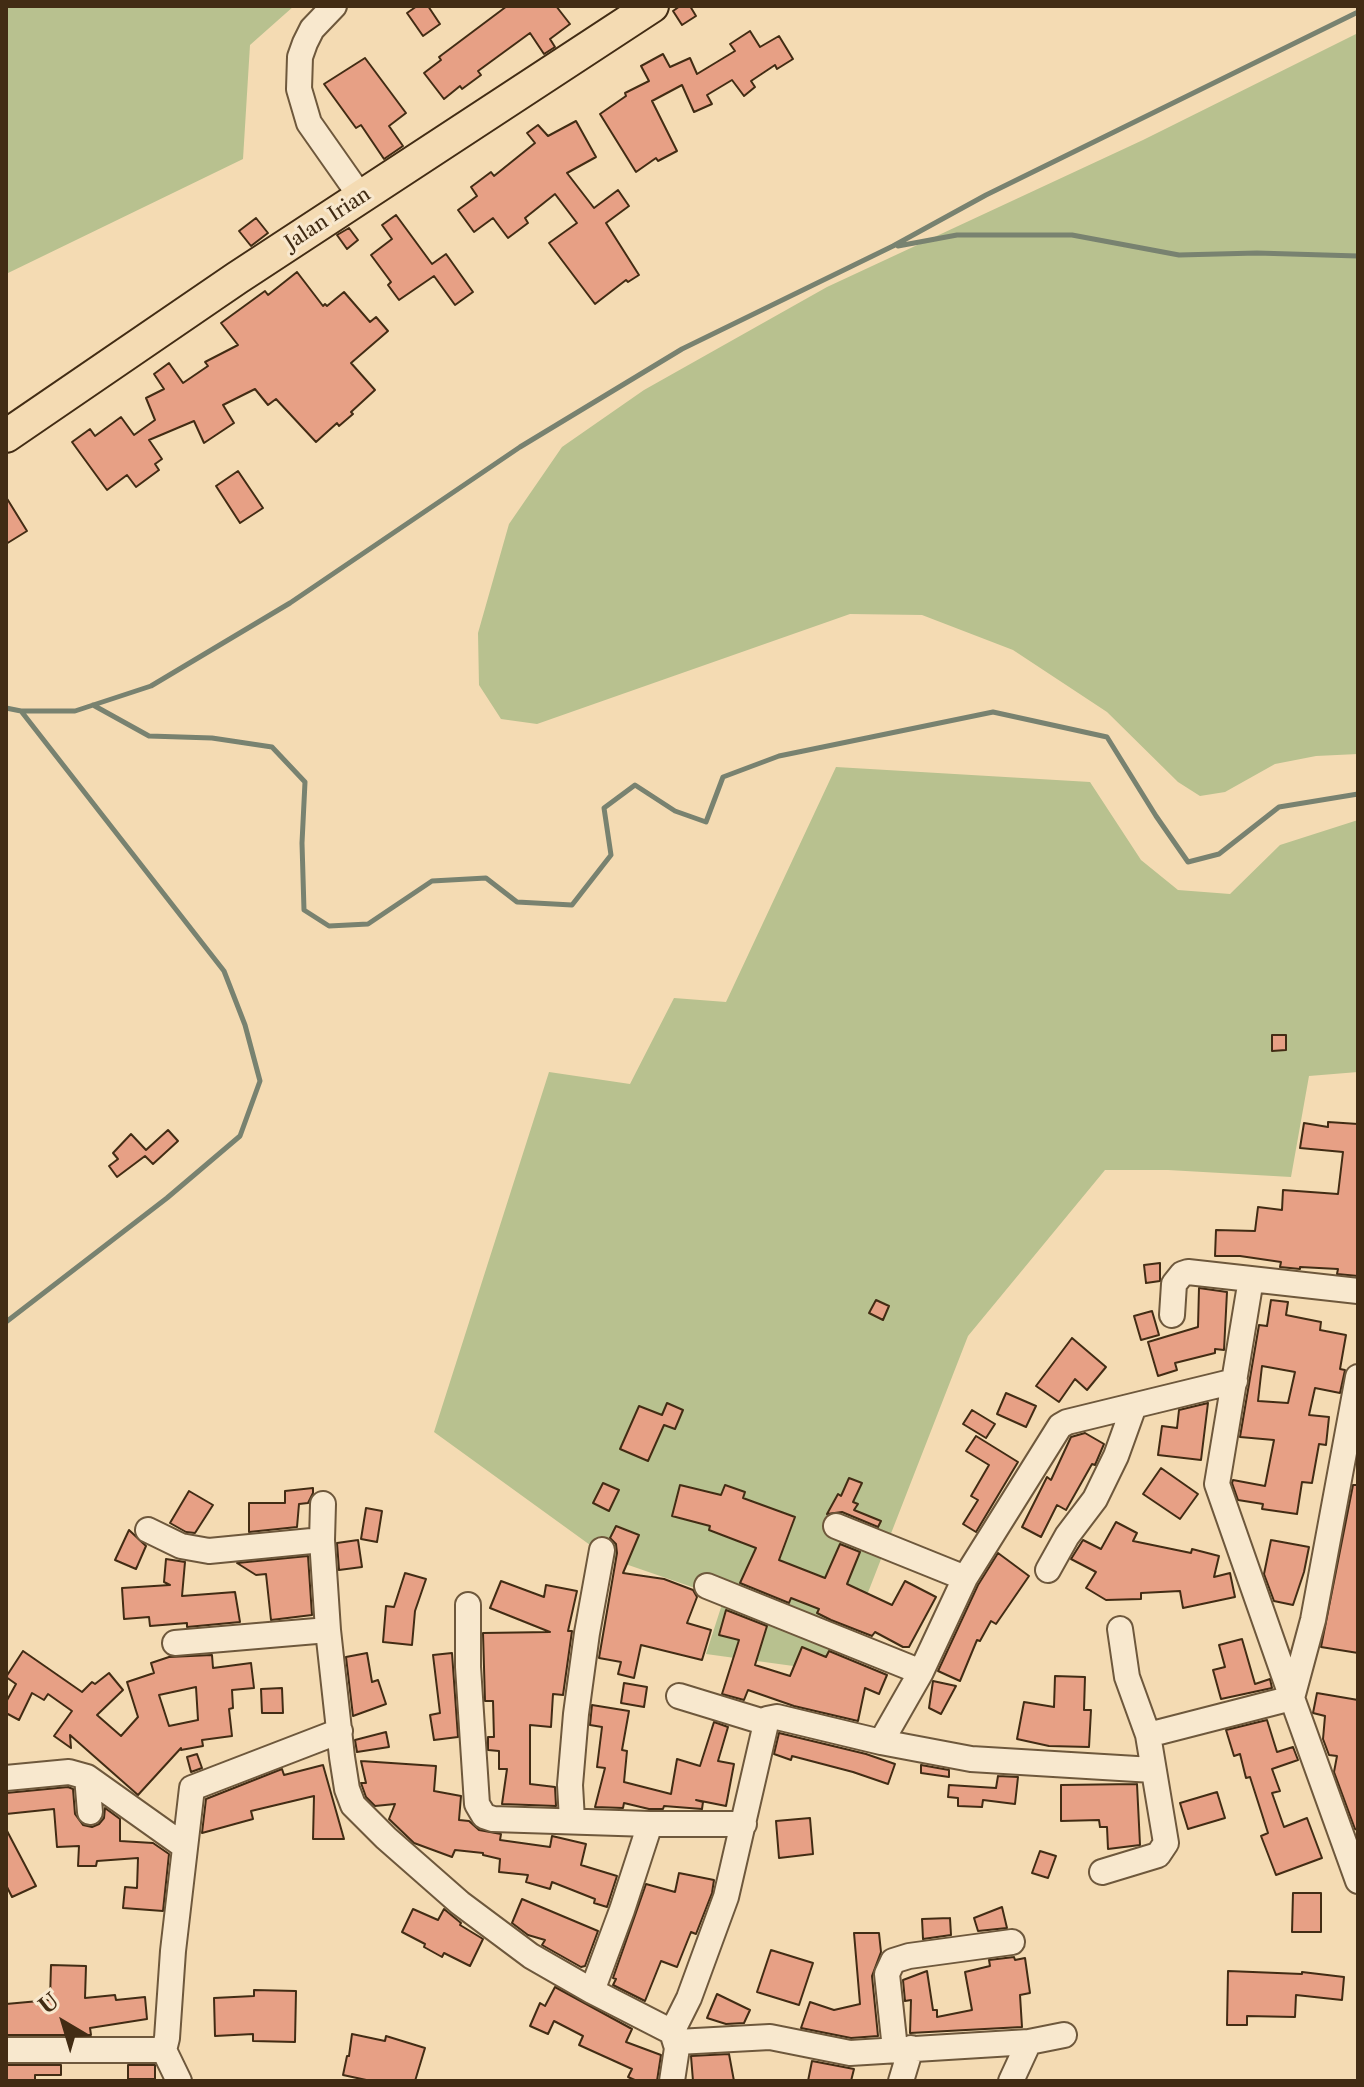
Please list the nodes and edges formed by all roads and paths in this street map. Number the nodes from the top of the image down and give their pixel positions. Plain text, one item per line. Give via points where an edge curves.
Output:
1 (334, 6) edge
2 (652, 6) edge
3 (361, 197) junction
4 (6, 436) edge
5 (1251, 1279) junction
6 (1358, 1291) edge
7 (1172, 1315) dead end
8 (1358, 1377) edge
9 (1235, 1381) junction
10 (1134, 1406) junction
11 (323, 1504) dead end
12 (836, 1526) dead end
13 (148, 1530) dead end
14 (322, 1540) junction
15 (602, 1550) dead end
16 (1048, 1570) dead end
17 (965, 1578) junction
18 (707, 1586) dead end
19 (468, 1605) dead end
20 (1120, 1629) dead end
21 (328, 1630) junction
22 (175, 1643) dead end
23 (921, 1672) junction
24 (679, 1696) dead end
25 (1292, 1698) junction
26 (764, 1722) junction
27 (340, 1731) junction
28 (1148, 1735) junction
29 (881, 1742) junction
30 (1153, 1770) junction
31 (87, 1777) junction
32 (6, 1778) edge
33 (90, 1812) dead end
34 (572, 1820) junction
35 (650, 1824) junction
36 (744, 1824) junction
37 (184, 1846) junction
38 (1102, 1872) dead end
39 (1358, 1881) edge
40 (1012, 1942) dead end
41 (592, 1991) junction
42 (1064, 2035) dead end
43 (675, 2037) junction
44 (1029, 2042) junction
45 (903, 2048) junction
46 (6, 2050) edge
47 (164, 2050) junction
48 (179, 2081) edge
49 (672, 2081) edge
50 (901, 2081) edge
51 (1011, 2081) edge

1 - 3 street via 305,43 299,89 309,123
2 - 3 main road, Jalan Irian
3 - 4 main road, Jalan Irian
5 - 6 street
5 - 7 street via 1182,1274 1174,1284
5 - 9 street
8 - 25 street via 1313,1620
9 - 10 street
9 - 25 street via 1217,1484
10 - 16 street via 1095,1499
10 - 17 street via 1060,1426
11 - 14 street
12 - 17 street
13 - 14 street via 181,1546 209,1551
14 - 21 street
15 - 34 street via 576,1714
17 - 23 street
18 - 23 street
19 - 34 street via 480,1812 493,1819
20 - 28 street via 1127,1677
21 - 22 street
21 - 27 street
23 - 29 street
24 - 26 street
25 - 28 street
25 - 39 street
26 - 29 street via 777,1717
26 - 36 street
27 - 37 street via 193,1787
27 - 41 street via 347,1789 362,1816 482,1919 531,1956
28 - 30 street
29 - 30 street via 971,1759
30 - 38 street via 1165,1848 1158,1855
31 - 32 street via 69,1772
31 - 33 street
31 - 37 street
34 - 35 street
35 - 36 street
35 - 41 street
36 - 43 street via 726,1897
37 - 47 street
40 - 45 street via 893,1961 887,1974
41 - 43 street
42 - 44 street
43 - 45 street via 770,2037 850,2053
43 - 49 street
44 - 45 street
44 - 51 street
45 - 50 street
46 - 47 street
47 - 48 street

